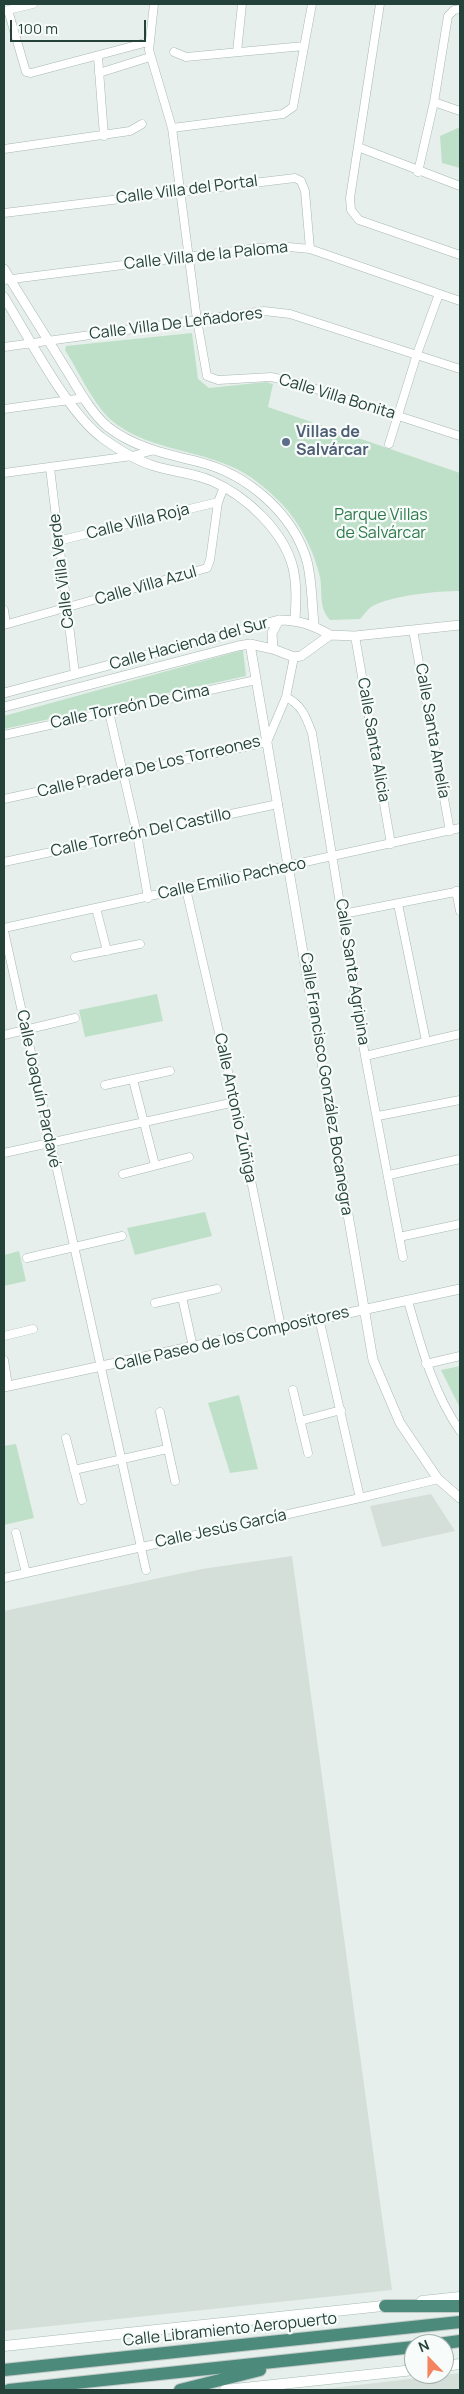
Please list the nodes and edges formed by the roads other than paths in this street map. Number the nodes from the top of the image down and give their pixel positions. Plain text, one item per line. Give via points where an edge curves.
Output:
1 (33, 4) edge
2 (154, 4) edge
3 (242, 4) edge
4 (312, 4) edge
5 (380, 4) edge
6 (460, 9) edge
7 (6, 11) edge
8 (148, 42) junction
9 (304, 46) junction
10 (174, 52) dead end
11 (237, 52) junction
12 (98, 57) junction
13 (150, 57) junction
14 (99, 73) junction
15 (434, 102) junction
16 (460, 111) edge
17 (142, 124) dead end
18 (172, 128) junction
19 (104, 136) junction
20 (358, 147) junction
21 (4, 149) edge
22 (418, 172) junction
23 (460, 186) edge
24 (182, 192) junction
25 (4, 213) edge
26 (310, 249) junction
27 (460, 255) edge
28 (190, 256) junction
29 (4, 269) edge
30 (7, 280) edge
31 (439, 294) junction
32 (4, 297) edge
33 (460, 301) edge
34 (197, 320) junction
35 (48, 340) junction
36 (32, 343) junction
37 (4, 346) edge
38 (417, 354) junction
39 (460, 369) edge
40 (84, 398) junction
41 (69, 401) junction
42 (4, 409) edge
43 (397, 414) junction
44 (460, 436) edge
45 (389, 444) dead end
46 (151, 451) junction
47 (132, 456) junction
48 (50, 468) junction
49 (4, 474) edge
50 (224, 487) junction
51 (218, 502) junction
52 (58, 541) junction
53 (66, 608) junction
54 (4, 610) edge
55 (279, 620) junction
56 (295, 620) junction
57 (5, 625) edge
58 (314, 625) junction
59 (460, 625) edge
60 (413, 630) junction
61 (330, 636) junction
62 (355, 636) junction
63 (250, 644) junction
64 (273, 649) junction
65 (294, 657) junction
66 (75, 674) junction
67 (256, 680) junction
68 (4, 693) edge
69 (286, 697) junction
70 (4, 707) edge
71 (109, 712) junction
72 (4, 735) edge
73 (267, 742) junction
74 (123, 773) junction
75 (4, 799) edge
76 (278, 804) junction
77 (460, 828) edge
78 (450, 831) junction
79 (137, 834) junction
80 (391, 844) junction
81 (333, 857) junction
82 (4, 862) edge
83 (290, 867) junction
84 (186, 889) junction
85 (458, 891) edge
86 (148, 898) junction
87 (398, 904) junction
88 (96, 908) junction
89 (460, 911) edge
90 (343, 914) junction
91 (4, 929) edge
92 (140, 944) dead end
93 (107, 951) junction
94 (75, 957) dead end
95 (75, 1018) dead end
96 (25, 1030) junction
97 (460, 1034) edge
98 (4, 1035) edge
99 (426, 1040) junction
100 (365, 1056) junction
101 (170, 1071) dead end
102 (133, 1080) junction
103 (105, 1085) dead end
104 (460, 1100) edge
105 (235, 1102) junction
106 (378, 1116) junction
107 (144, 1122) junction
108 (50, 1142) junction
109 (4, 1152) edge
110 (189, 1157) dead end
111 (460, 1159) edge
112 (155, 1166) junction
113 (123, 1174) dead end
114 (389, 1175) junction
115 (460, 1224) edge
116 (122, 1236) dead end
117 (399, 1237) junction
118 (74, 1247) junction
119 (403, 1257) dead end
120 (27, 1258) dead end
121 (217, 1289) dead end
122 (460, 1289) edge
123 (182, 1297) junction
124 (408, 1301) junction
125 (155, 1302) dead end
126 (363, 1309) junction
127 (319, 1318) junction
128 (281, 1327) junction
129 (33, 1329) dead end
130 (4, 1336) edge
131 (193, 1347) junction
132 (460, 1356) edge
133 (4, 1360) edge
134 (426, 1364) junction
135 (102, 1368) junction
136 (6, 1387) edge
137 (293, 1390) dead end
138 (341, 1410) junction
139 (160, 1412) dead end
140 (300, 1421) junction
141 (460, 1431) edge
142 (66, 1438) dead end
143 (167, 1450) junction
144 (308, 1453) dead end
145 (122, 1459) junction
146 (74, 1470) junction
147 (438, 1478) junction
148 (175, 1481) dead end
149 (360, 1498) junction
150 (460, 1498) edge
151 (82, 1500) dead end
152 (16, 1533) dead end
153 (141, 1546) junction
154 (146, 1570) dead end
155 (26, 1573) junction
156 (4, 1578) edge
157 (460, 2297) edge
158 (385, 2306) junction
159 (460, 2306) edge
160 (460, 2322) edge
161 (4, 2346) edge
162 (404, 2348) edge
163 (305, 2359) junction
164 (4, 2370) edge
165 (404, 2371) edge
166 (9, 2390) edge
167 (180, 2390) edge
168 (226, 2390) edge

1 - 7 street
2 - 8 street
3 - 11 street
4 - 9 street
5 - 20 street
6 - 15 street via 448,16
7 - 12 street via 26,72
8 - 12 street
8 - 13 street
9 - 11 street
9 - 18 street via 293,107 289,111
10 - 11 street via 186,57
12 - 14 street
13 - 14 street
13 - 18 street
14 - 19 street
15 - 16 street
15 - 22 street
17 - 19 street via 130,131
18 - 24 street
19 - 21 street
20 - 22 street
20 - 27 street via 350,198 351,210 359,220
22 - 23 street
24 - 25 street, Calle Villa del Portal
24 - 26 street, Calle Villa del Portal via 295,178 301,181 305,191
24 - 28 street
26 - 28 street, Calle Villa de la Paloma via 258,248
26 - 31 street, Calle Villa de la Paloma
28 - 30 street, Calle Villa de la Paloma
28 - 34 street
29 - 30 street
30 - 35 street
31 - 33 street, Calle Villa de la Paloma
31 - 38 street
32 - 36 street
34 - 35 street, Calle Villa De Leñadores
34 - 38 street, Calle Villa De Leñadores via 264,311 290,314
34 - 43 street, Calle Villa Bonita via 206,372 210,378 271,377
35 - 36 street, Calle Villa De Leñadores
35 - 40 street
36 - 37 street, Calle Villa De Leñadores
36 - 41 street
38 - 39 street, Calle Villa De Leñadores
38 - 43 street
40 - 41 street
40 - 46 street via 109,427
41 - 42 street
41 - 47 street via 100,436
43 - 44 street, Calle Villa Bonita
43 - 45 street
46 - 47 street
46 - 58 street via 233,474 254,488 276,510 291,528 306,558
47 - 48 street
47 - 50 street
48 - 49 street
48 - 52 street, Calle Villa Verde
50 - 51 street, Calle Villa Azul
50 - 56 street via 243,499 262,518 286,551 295,579
51 - 52 street, Calle Villa Roja
51 - 53 street, Calle Villa Azul via 207,568
52 - 53 street, Calle Villa Verde
53 - 57 street, Calle Villa Azul
53 - 66 street, Calle Villa Verde
54 - 57 street
55 - 56 street, Calle Hacienda del Sur
55 - 64 street via 272,633
55 - 66 street, Calle Hacienda del Sur
56 - 58 street, Calle Hacienda del Sur
58 - 61 street, Calle Hacienda del Sur
59 - 60 street
60 - 62 street
60 - 78 street, Calle Santa Amelía
61 - 62 street
61 - 65 street
62 - 80 street, Calle Santa Alicia
63 - 64 street, Calle Hacienda del Sur
63 - 67 street, Calle Francisco González Bocanegra
63 - 70 street, Calle Hacienda del Sur
64 - 65 street, Calle Hacienda del Sur
65 - 69 street, Calle Pradera De Los Torreones
66 - 68 street, Calle Hacienda del Sur
67 - 71 street, Calle Torreón De Cima
67 - 73 street, Calle Francisco González Bocanegra
69 - 73 street, Calle Pradera De Los Torreones
69 - 81 street, Calle Santa Agripina via 297,702 312,733
71 - 72 street, Calle Torreón De Cima
71 - 74 street
73 - 74 street, Calle Pradera De Los Torreones
73 - 76 street, Calle Francisco González Bocanegra
74 - 75 street, Calle Pradera De Los Torreones
74 - 79 street
76 - 79 street, Calle Torreón Del Castillo
76 - 83 street, Calle Francisco González Bocanegra
77 - 78 street, Calle Emilio Pacheco
78 - 80 street, Calle Emilio Pacheco
79 - 82 street, Calle Torreón Del Castillo
79 - 86 street
80 - 81 street, Calle Emilio Pacheco
81 - 83 street, Calle Emilio Pacheco
81 - 90 street, Calle Santa Agripina
83 - 84 street, Calle Emilio Pacheco
83 - 126 street, Calle Francisco González Bocanegra
84 - 86 street, Calle Emilio Pacheco
84 - 105 street, Calle Antonio Zúñiga
85 - 87 street
85 - 89 street
86 - 88 street, Calle Emilio Pacheco
87 - 90 street
87 - 99 street
88 - 91 street, Calle Emilio Pacheco
88 - 93 street
90 - 100 street, Calle Santa Agripina
91 - 96 street, Calle Joaquín Pardavé
92 - 93 street
93 - 94 street
95 - 96 street
96 - 98 street
96 - 108 street, Calle Joaquín Pardavé
97 - 99 street
99 - 100 street
100 - 106 street, Calle Santa Agripina
101 - 102 street
102 - 103 street
102 - 107 street
104 - 106 street
105 - 107 street
105 - 128 street, Calle Antonio Zúñiga
106 - 114 street, Calle Santa Agripina
107 - 108 street
107 - 112 street
108 - 109 street
108 - 118 street, Calle Joaquín Pardavé
110 - 112 street
111 - 114 street
112 - 113 street
114 - 117 street, Calle Santa Agripina
115 - 117 street
116 - 118 street
117 - 119 street, Calle Santa Agripina
118 - 120 street
118 - 135 street, Calle Joaquín Pardavé
121 - 123 street
122 - 124 street, Calle Paseo de los Compositores
123 - 125 street
123 - 131 street
124 - 126 street, Calle Paseo de los Compositores
124 - 134 street
126 - 127 street, Calle Paseo de los Compositores
126 - 147 street, Calle Francisco González Bocanegra via 373,1360 384,1390 400,1423
127 - 128 street, Calle Paseo de los Compositores
127 - 138 street
128 - 131 street, Calle Paseo de los Compositores
129 - 130 street
131 - 135 street, Calle Paseo de los Compositores
132 - 134 street
133 - 136 street
134 - 141 street via 443,1405
135 - 136 street, Calle Paseo de los Compositores
135 - 145 street, Calle Joaquín Pardavé
137 - 140 street
138 - 140 street
138 - 149 street
139 - 143 street
140 - 144 street
142 - 146 street
143 - 145 street
143 - 148 street
145 - 146 street
145 - 153 street, Calle Joaquín Pardavé
146 - 151 street
147 - 149 street, Calle Jesús García
147 - 150 street, Calle Francisco González Bocanegra
149 - 153 street, Calle Jesús García
152 - 155 street
153 - 154 street, Calle Joaquín Pardavé
153 - 155 street, Calle Jesús García
155 - 156 street, Calle Jesús García
157 - 158 main road
158 - 159 highway
158 - 161 main road
160 - 164 highway, Calle Libramiento Aeropuerto
162 - 163 highway
163 - 166 highway
163 - 167 highway
165 - 168 main road

